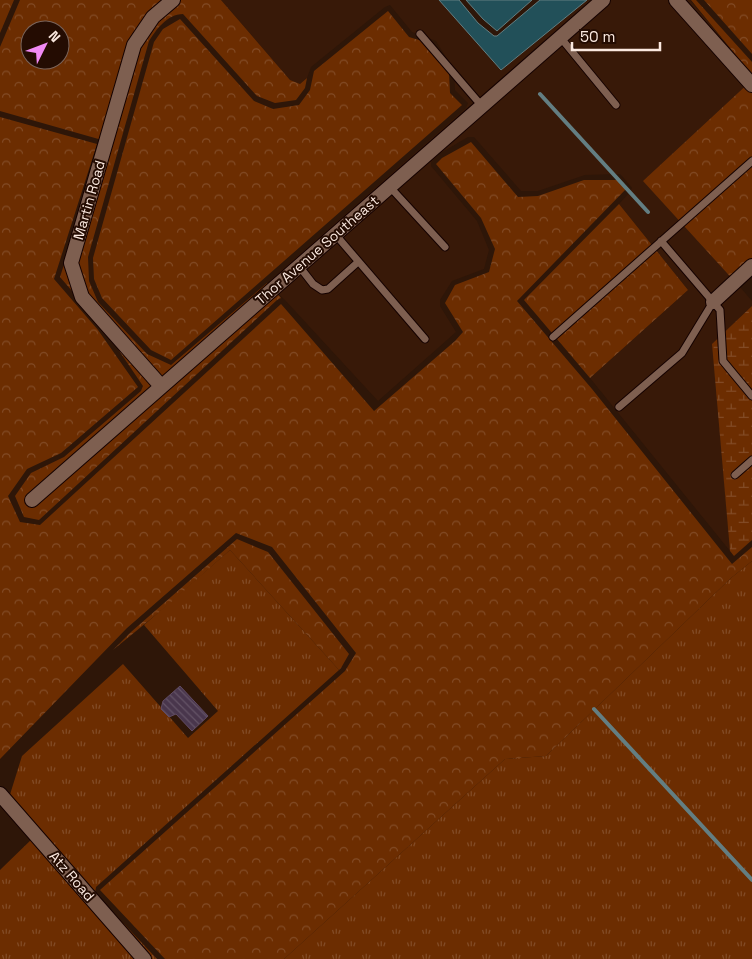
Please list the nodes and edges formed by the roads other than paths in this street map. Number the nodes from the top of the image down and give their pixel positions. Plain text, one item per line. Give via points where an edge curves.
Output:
1 (173, 0) edge
2 (603, 0) edge
3 (676, 0) edge
4 (420, 34) dead end
5 (560, 37) junction
6 (752, 85) edge
7 (482, 105) junction
8 (616, 105) dead end
9 (752, 161) edge
10 (389, 186) junction
11 (335, 234) junction
12 (661, 241) junction
13 (445, 247) dead end
14 (358, 262) junction
15 (298, 266) junction
16 (752, 266) edge
17 (713, 302) junction
18 (553, 337) dead end
19 (425, 340) dead end
20 (161, 386) junction
21 (752, 396) edge
22 (620, 407) dead end
23 (752, 460) edge
24 (735, 476) dead end
25 (32, 500) dead end
26 (0, 794) edge
27 (144, 959) edge

1 - 20 street, Martin Road via 153,17 134,45 70,263 82,297
2 - 5 street, Thor Avenue Southeast
3 - 6 street
4 - 7 lane
5 - 7 street, Thor Avenue Southeast
5 - 8 lane
7 - 10 street, Thor Avenue Southeast
9 - 12 lane
10 - 11 street, Thor Avenue Southeast
10 - 13 lane
11 - 14 lane
11 - 15 street, Thor Avenue Southeast
12 - 17 lane
12 - 18 lane
14 - 15 lane via 328,289 322,290
14 - 19 lane
15 - 20 street, Thor Avenue Southeast
16 - 17 street
17 - 21 lane via 720,310 723,361
17 - 22 lane via 682,353
20 - 25 street, Thor Avenue Southeast
23 - 24 lane
26 - 27 street, Atz Road

